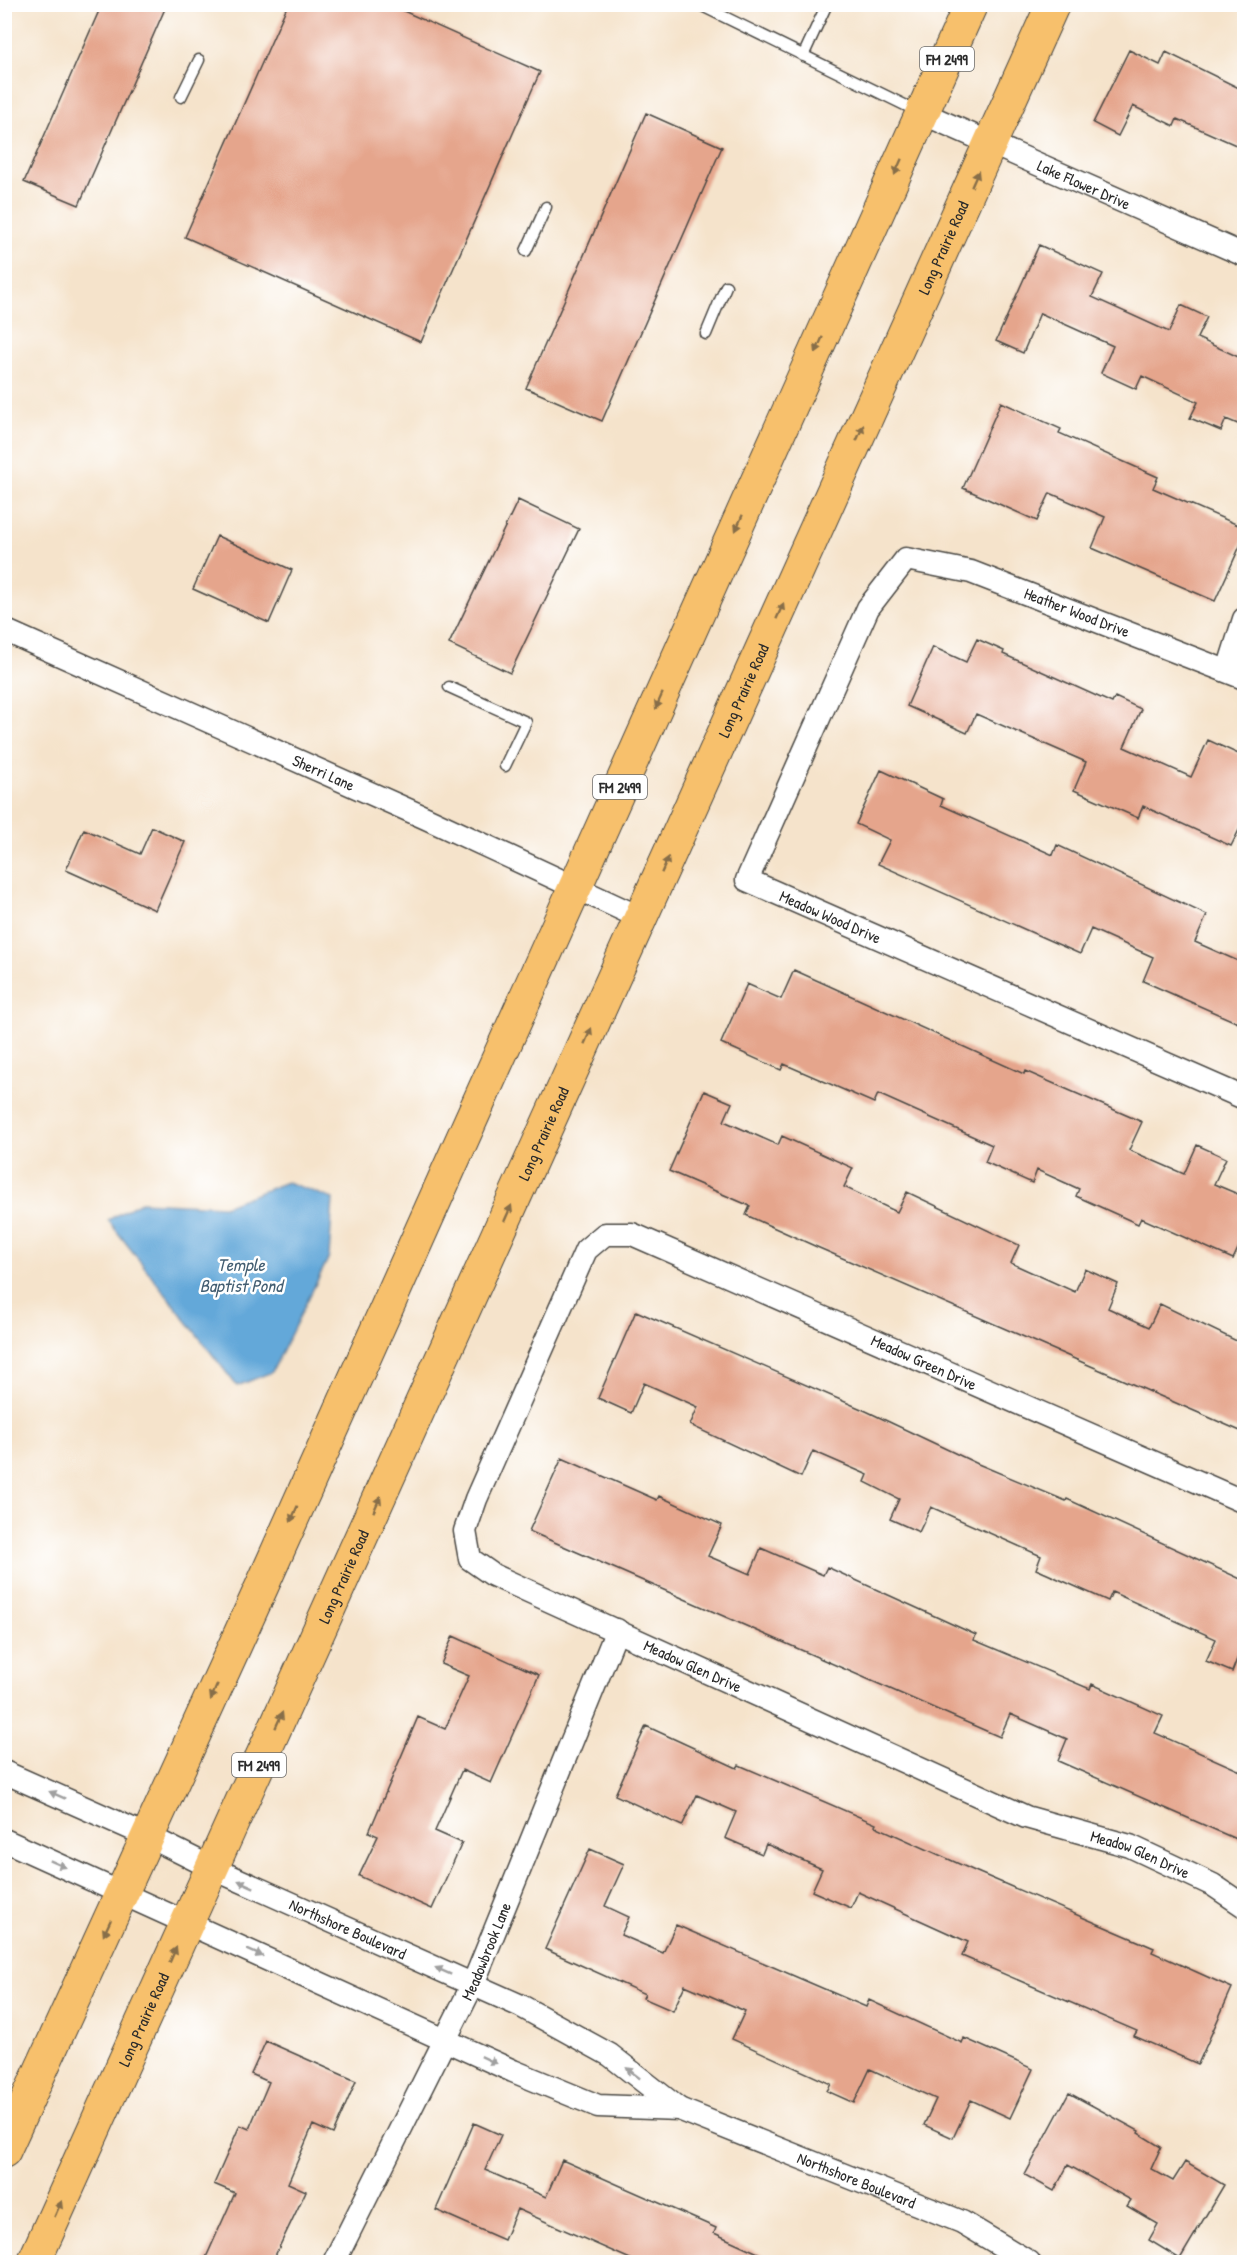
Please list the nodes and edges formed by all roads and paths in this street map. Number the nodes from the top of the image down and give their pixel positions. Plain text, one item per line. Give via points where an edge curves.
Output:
1 (698, 4) edge
2 (827, 4) edge
3 (971, 4) edge
4 (1053, 4) edge
5 (803, 56) junction
6 (199, 60) dead end
7 (182, 97) dead end
8 (922, 113) junction
9 (991, 143) junction
10 (546, 207) dead end
11 (526, 251) dead end
12 (1245, 255) edge
13 (726, 286) dead end
14 (706, 334) dead end
15 (906, 559) joint
16 (1245, 619) edge
17 (4, 630) edge
18 (1236, 674) edge
19 (449, 687) dead end
20 (506, 766) dead end
21 (574, 889) junction
22 (641, 918) junction
23 (1245, 1098) edge
24 (602, 1237) joint
25 (1245, 1502) edge
26 (617, 1630) junction
27 (4, 1772) edge
28 (148, 1836) junction
29 (4, 1840) edge
30 (212, 1868) junction
31 (123, 1893) junction
32 (1245, 1906) edge
33 (187, 1923) junction
34 (473, 1984) junction
35 (447, 2040) junction
36 (679, 2109) junction
37 (4, 2151) edge
38 (34, 2262) edge
39 (334, 2262) edge
40 (1029, 2262) edge

1 - 5 lane
2 - 5 lane
3 - 8 main road, FM 2499
4 - 9 main road, Long Prairie Road / FM 2499
5 - 8 lane
6 - 7 lane
8 - 9 street, Lake Flower Drive
8 -> 21 main road, FM 2499
9 - 12 street, Lake Flower Drive
22 -> 9 main road, Long Prairie Road / FM 2499
10 - 11 lane
13 - 14 lane
15 - 18 street, Heather Wood Drive via 971,572
15 - 23 street, Meadow Wood Drive via 868,608 747,880
16 - 18 street
17 - 21 street, Sherri Lane via 426,818
19 - 20 lane via 525,723
21 - 22 street, Sherri Lane
21 -> 28 main road, FM 2499
30 -> 22 main road, Long Prairie Road / FM 2499
24 - 25 street, Meadow Green Drive via 632,1234
24 - 26 street, Meadow Glen Drive via 586,1250 465,1531 470,1559 493,1575
26 - 32 street, Meadow Glen Drive via 1026,1817 1130,1846 1213,1885
26 - 34 street, Meadowbrook Lane
28 -> 27 street, Northshore Boulevard
28 - 30 street, Northshore Boulevard
28 - 31 main road, FM 2499
29 -> 31 street, Northshore Boulevard
30 - 33 main road, Long Prairie Road / FM 2499
34 -> 30 street, Northshore Boulevard
31 - 33 street, Northshore Boulevard
31 -> 37 main road, FM 2499
33 -> 35 street, Northshore Boulevard
38 -> 33 main road, Long Prairie Road / FM 2499
34 - 35 street, Meadowbrook Lane
36 -> 34 street, Northshore Boulevard via 610,2055
35 -> 36 street, Northshore Boulevard via 598,2106
35 - 39 street, Meadowbrook Lane
36 - 40 street, Northshore Boulevard via 962,2222

